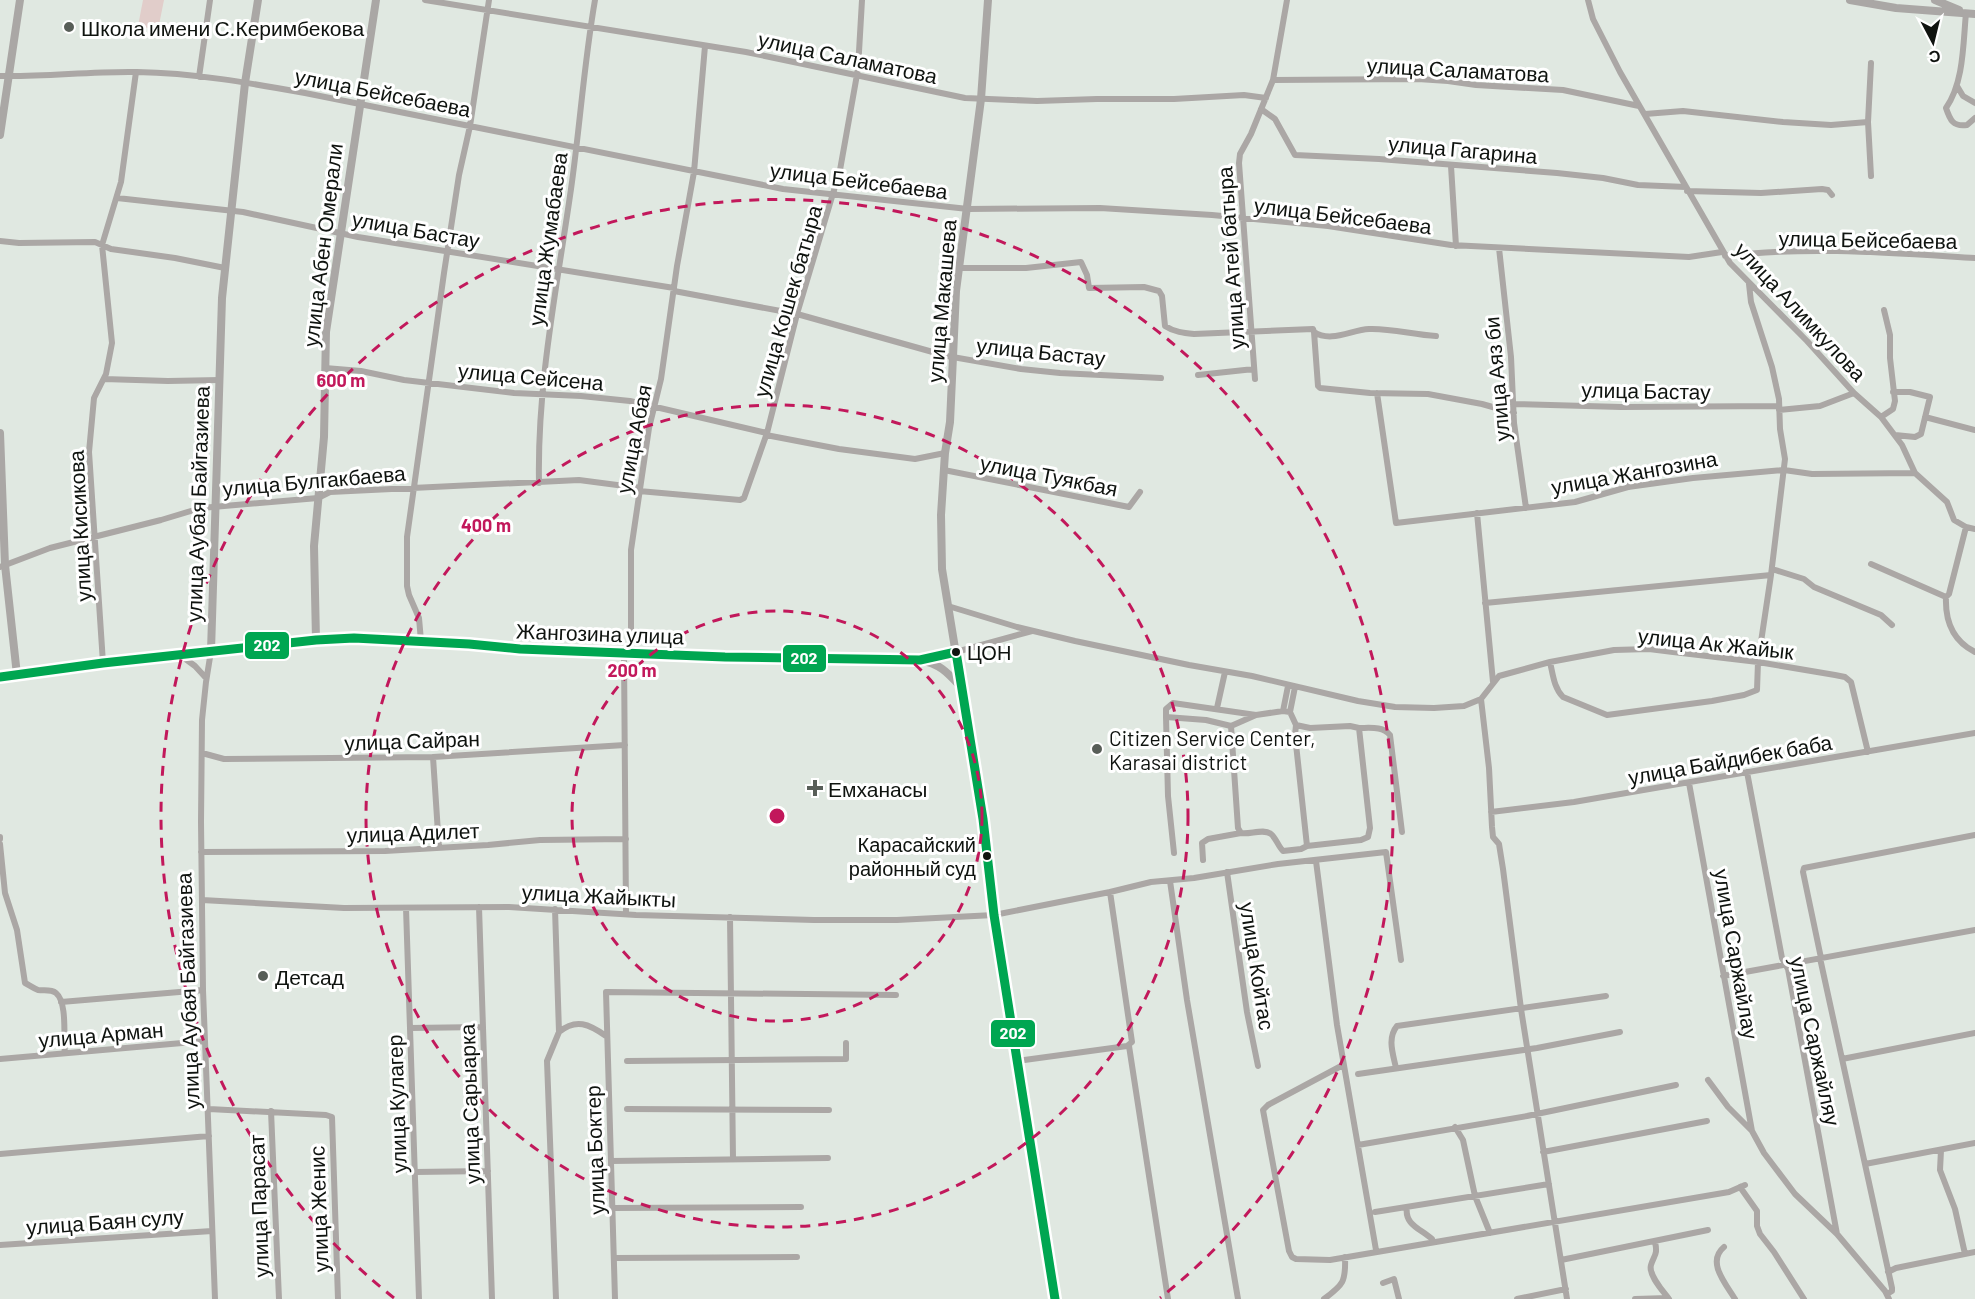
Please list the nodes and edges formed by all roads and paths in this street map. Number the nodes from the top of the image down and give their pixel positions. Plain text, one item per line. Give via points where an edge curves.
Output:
1 (20, 0) edge
2 (210, 0) edge
3 (258, 0) edge
4 (376, 0) edge
5 (425, 0) edge
6 (489, 0) edge
7 (595, 0) edge
8 (862, 0) edge
9 (988, 0) edge
10 (1287, 0) edge
11 (1588, 0) edge
12 (1850, 0) edge
13 (1910, 0) edge
14 (1935, 0) edge
15 (1901, 9) junction
16 (487, 11) junction
17 (1970, 14) edge
18 (590, 27) junction
19 (705, 46) junction
20 (1871, 63) dead end
21 (136, 72) junction
22 (857, 75) junction
23 (4, 76) edge
24 (199, 77) junction
25 (1273, 80) junction
26 (245, 82) junction
27 (1957, 85) junction
28 (1266, 98) junction
29 (981, 99) junction
30 (1975, 103) edge
31 (359, 104) junction
32 (1639, 106) junction
33 (1261, 109) junction
34 (1645, 114) junction
35 (1975, 118) edge
36 (1868, 122) junction
37 (470, 126) junction
38 (0, 135) edge
39 (577, 149) junction
40 (1451, 166) junction
41 (694, 172) junction
42 (1871, 176) dead end
43 (1687, 189) junction
44 (834, 194) junction
45 (1832, 195) dead end
46 (117, 198) junction
47 (968, 209) junction
48 (231, 211) junction
49 (1243, 218) junction
50 (341, 233) junction
51 (0, 241) edge
52 (102, 245) junction
53 (1456, 246) junction
54 (1498, 248) junction
55 (448, 251) junction
56 (1724, 254) junction
57 (1975, 258) edge
58 (225, 268) junction
59 (558, 268) junction
60 (958, 268) junction
61 (1749, 284) junction
62 (674, 290) junction
63 (1884, 310) dead end
64 (797, 314) junction
65 (1250, 331) junction
66 (1314, 332) junction
67 (1436, 336) dead end
68 (952, 357) junction
69 (325, 368) junction
70 (1254, 369) junction
71 (1198, 375) dead end
72 (1161, 378) dead end
73 (104, 379) junction
74 (1255, 379) dead end
75 (220, 380) junction
76 (428, 383) junction
77 (1893, 392) junction
78 (1377, 393) junction
79 (1854, 393) junction
80 (542, 395) junction
81 (1513, 404) junction
82 (655, 408) junction
83 (1779, 408) junction
84 (1514, 413) junction
85 (1881, 417) junction
86 (1925, 417) junction
87 (1975, 430) edge
88 (0, 433) edge
89 (766, 434) junction
90 (1895, 435) junction
91 (945, 453) junction
92 (944, 470) junction
93 (1784, 470) junction
94 (1915, 473) junction
95 (1628, 474) dead end
96 (539, 483) junction
97 (413, 487) junction
98 (1629, 487) junction
99 (640, 489) junction
100 (1140, 492) dead end
101 (318, 498) junction
102 (743, 500) joint
103 (214, 505) junction
104 (1526, 508) junction
105 (1477, 513) junction
106 (1966, 527) junction
107 (1975, 529) edge
108 (95, 536) junction
109 (1871, 564) dead end
110 (2, 566) edge
111 (1772, 572) junction
112 (1946, 597) junction
113 (1485, 603) junction
114 (948, 606) junction
115 (1892, 625) dead end
116 (1032, 630) junction
117 (316, 640) junction
118 (421, 641) junction
119 (211, 651) junction
120 (956, 652) junction
121 (1975, 652) edge
122 (624, 654) junction
123 (180, 655) junction
124 (920, 660) junction
125 (1550, 662) junction
126 (1758, 662) junction
127 (103, 663) junction
128 (1225, 672) junction
129 (16, 675) junction
130 (0, 677) edge
131 (206, 679) junction
132 (1493, 682) junction
133 (961, 687) junction
134 (1291, 687) junction
135 (1481, 699) junction
136 (1217, 708) junction
137 (1283, 711) junction
138 (1290, 712) junction
139 (1256, 715) junction
140 (1166, 717) junction
141 (1296, 725) junction
142 (1231, 726) junction
143 (1359, 728) junction
144 (1975, 733) edge
145 (624, 745) junction
146 (1868, 752) junction
147 (202, 753) junction
148 (433, 757) junction
149 (1747, 772) junction
150 (1689, 783) junction
151 (1491, 812) junction
152 (1402, 832) dead end
153 (1240, 833) junction
154 (1975, 836) edge
155 (626, 839) junction
156 (0, 844) edge
157 (1307, 846) junction
158 (439, 848) junction
159 (201, 852) junction
160 (1174, 852) dead end
161 (1203, 860) dead end
162 (1316, 861) junction
163 (1227, 872) junction
164 (1170, 881) junction
165 (1110, 892) junction
166 (202, 900) junction
167 (479, 907) junction
168 (406, 908) junction
169 (555, 909) junction
170 (627, 913) junction
171 (994, 915) junction
172 (730, 917) junction
173 (1975, 930) edge
174 (1821, 958) junction
175 (1401, 960) dead end
176 (1787, 965) junction
177 (1723, 976) junction
178 (203, 990) junction
179 (731, 994) junction
180 (896, 995) dead end
181 (1605, 996) dead end
182 (62, 1002) junction
183 (1521, 1009) junction
184 (483, 1027) junction
185 (410, 1028) junction
186 (559, 1032) junction
187 (1620, 1032) dead end
188 (1975, 1033) edge
189 (606, 1036) junction
190 (205, 1041) junction
191 (846, 1043) dead end
192 (1129, 1046) junction
193 (1527, 1048) junction
194 (65, 1053) junction
195 (0, 1059) edge
196 (732, 1059) junction
197 (1842, 1059) junction
198 (627, 1061) dead end
199 (1017, 1061) junction
200 (1343, 1065) junction
201 (1258, 1066) dead end
202 (1396, 1068) junction
203 (1358, 1074) dead end
204 (1708, 1080) dead end
205 (1676, 1084) dead end
206 (209, 1109) junction
207 (627, 1109) dead end
208 (732, 1109) junction
209 (829, 1110) dead end
210 (271, 1112) junction
211 (1537, 1113) junction
212 (1707, 1121) dead end
213 (1455, 1127) junction
214 (1752, 1131) junction
215 (209, 1136) junction
216 (1975, 1143) edge
217 (1359, 1145) junction
218 (1941, 1150) junction
219 (1543, 1152) junction
220 (0, 1154) edge
221 (828, 1158) dead end
222 (734, 1159) junction
223 (611, 1161) junction
224 (1865, 1164) junction
225 (488, 1171) junction
226 (415, 1172) junction
227 (1549, 1184) junction
228 (1475, 1196) junction
229 (801, 1207) dead end
230 (1407, 1207) junction
231 (613, 1208) junction
232 (1375, 1212) dead end
233 (1555, 1222) junction
234 (1708, 1230) dead end
235 (212, 1231) junction
236 (1490, 1233) junction
237 (1836, 1234) junction
238 (1432, 1242) junction
239 (1655, 1242) junction
240 (0, 1245) edge
241 (1724, 1247) dead end
242 (1376, 1250) junction
243 (1975, 1252) edge
244 (1965, 1254) junction
245 (797, 1257) dead end
246 (1345, 1257) junction
247 (615, 1258) junction
248 (1561, 1260) junction
249 (1888, 1272) junction
250 (1383, 1283) dead end
251 (1566, 1289) junction
252 (1888, 1296) edge
253 (1668, 1298) edge
254 (214, 1299) edge
255 (279, 1299) edge
256 (338, 1299) edge
257 (419, 1299) edge
258 (492, 1299) edge
259 (556, 1299) edge
260 (615, 1299) edge
261 (1055, 1299) edge
262 (1168, 1299) edge
263 (1238, 1299) edge
264 (1324, 1299) edge
265 (1399, 1299) edge
266 (1516, 1299) edge
267 (1568, 1299) edge
268 (1635, 1299) edge
269 (1735, 1299) edge
270 (1804, 1299) edge

1 - 23 street
2 - 24 street
3 - 26 street, улица Аубая Байгазиева
4 - 31 street, улица Абен Омерали
5 - 16 street, улица Саламатова
6 - 16 street
7 - 18 street, улица Жумабаева
8 - 22 street, улица Кошек батыра
9 - 29 street, улица Макашева
10 - 25 street, улица Атей батыра
11 - 32 street, улица Алимкулова via 1593,19
12 - 15 street
13 - 15 street
14 - 17 street
15 - 17 street
16 - 18 street, улица Саламатова
16 - 37 street
17 - 27 street
18 - 19 street, улица Саламатова
18 - 39 street, улица Жумабаева
19 - 22 street, улица Саламатова
19 - 41 street, улица Абая
20 - 36 street
21 - 23 street, улица Бейсебаева
21 - 24 street, улица Бейсебаева
21 - 46 street, улица Кисикова via 127,152
22 - 29 street, улица Саламатова
22 - 44 street, улица Кошек батыра
23 - 38 street
24 - 26 street, улица Бейсебаева
25 - 28 street, улица Атей батыра
25 - 32 street, улица Саламатова via 1448,81 1563,90
26 - 31 street, улица Бейсебаева
26 - 48 street, улица Аубая Байгазиева
27 - 30 street via 1963,96
27 - 35 street via 1946,108 1951,121 1962,126
28 - 29 street, улица Саламатова via 1244,95
28 - 33 street, улица Атей батыра
29 - 47 street, улица Макашева
31 - 37 street, улица Бейсебаева
31 - 50 street, улица Абен Омерали
32 - 34 street, улица Алимкулова
33 - 40 street, улица Гагарина via 1275,119 1295,155
33 - 49 street, улица Атей батыра via 1240,154
34 - 36 street via 1683,111 1831,125
34 - 43 street, улица Алимкулова
36 - 42 street
37 - 39 street, улица Бейсебаева
37 - 55 street
39 - 41 street, улица Бейсебаева
39 - 59 street, улица Жумабаева
40 - 43 street, улица Гагарина via 1557,173
40 - 53 street
41 - 44 street, улица Бейсебаева
41 - 62 street, улица Абая
43 - 45 street, улица Гагарина via 1761,193 1822,189
43 - 56 street, улица Алимкулова
44 - 47 street, улица Бейсебаева
44 - 64 street, улица Кошек батыра
46 - 48 street, улица Бастау
46 - 52 street, улица Кисикова
47 - 49 street, улица Бейсебаева via 1110,208
47 - 60 street, улица Макашева
48 - 50 street, улица Бастау
48 - 58 street, улица Аубая Байгазиева
49 - 53 street, улица Бейсебаева via 1328,226
49 - 65 street, улица Атей батыра
50 - 55 street, улица Бастау
50 - 69 street, улица Абен Омерали via 326,332
51 - 52 street
52 - 58 street
52 - 73 street, улица Кисикова via 112,343
53 - 54 street, улица Бейсебаева
54 - 56 street, улица Бейсебаева via 1689,257
54 - 81 street, улица Аяз би
55 - 59 street, улица Бастау
55 - 76 street
56 - 57 street, улица Бейсебаева via 1901,253
56 - 61 street, улица Алимкулова
58 - 75 street, улица Аубая Байгазиева
59 - 62 street, улица Бастау
59 - 80 street, улица Жумабаева
60 - 65 street via 1026,268 1081,262 1089,288 1144,287 1159,291 1166,326 1171,330 1194,334
60 - 68 street, улица Макашева
61 - 79 street, улица Алимкулова
61 - 83 street
62 - 64 street, улица Бастау
62 - 82 street, улица Абая
63 - 77 street via 1890,335
64 - 68 street, улица Бастау
64 - 89 street, улица Кошек батыра
65 - 66 street
65 - 70 street, улица Атей батыра
66 - 67 street via 1324,336 1371,329
66 - 78 street via 1318,386
68 - 72 street, улица Бастау via 1060,373
68 - 91 street, улица Макашева
69 - 76 street, улица Сейсена
69 - 101 street, улица Абен Омерали
70 - 71 street
70 - 74 street, улица Атей батыра
73 - 75 street
73 - 108 street, улица Кисикова via 94,399 89,452
75 - 103 street, улица Аубая Байгазиева
76 - 80 street, улица Сейсена
76 - 97 street
77 - 85 street via 1893,408
77 - 86 street via 1930,397
78 - 84 street via 1428,394
78 - 105 street, улица Жангозина via 1396,523
79 - 83 street, улица Бастау via 1820,406
79 - 85 street, улица Алимкулова
80 - 82 street, улица Сейсена via 600,397
80 - 96 street, улица Жумабаева
81 - 83 street, улица Бастау
81 - 84 street, улица Аяз би
82 - 89 street, улица Сейсена
82 - 99 street, улица Абая
83 - 93 street
84 - 104 street, улица Аяз би
85 - 90 street, улица Алимкулова
86 - 87 street
86 - 90 street via 1918,437
88 - 110 street
89 - 91 street, улица Сейсена via 848,451 915,459
89 - 102 street, улица Кошек батыра
90 - 94 street, улица Алимкулова
91 - 92 street, улица Макашева
92 - 100 street, улица Туякбая via 1129,507
92 - 114 street, улица Макашева via 941,551
93 - 94 street, улица Жангозина via 1812,474
93 - 98 street, улица Жангозина
93 - 111 street
94 - 106 street, улица Алимкулова via 1947,502 1954,520
95 - 98 street
96 - 97 street, улица Булгакбаева
96 - 99 street, улица Булгакбаева via 579,480
97 - 101 street, улица Булгакбаева via 330,492
97 - 118 street via 406,546 407,586 419,618
98 - 104 street, улица Жангозина via 1575,502
99 - 102 street, улица Булгакбаева
99 - 122 street, улица Абая via 631,550 631,637
101 - 103 street, улица Булгакбаева
101 - 117 street, улица Абен Омерали via 313,572
103 - 108 street, улица Булгакбаева
103 - 119 street, улица Аубая Байгазиева
104 - 105 street, улица Жангозина
105 - 113 street
106 - 107 street
106 - 112 street
108 - 110 street, улица Булгакбаева
108 - 127 street, улица Кисикова
109 - 112 street
110 - 129 street
111 - 113 street
111 - 115 street via 1804,579 1814,587 1881,615
111 - 126 street
112 - 121 street via 1950,627 1964,646
113 - 132 street
114 - 116 street
114 - 120 street, улица Макашева
116 - 120 street
116 - 128 street
117 - 118 street, Жангозина улица
117 - 119 street
118 - 122 street, Жангозина улица
119 - 123 street
119 - 131 street, улица Аубая Байгазиева
120 - 124 street
120 - 133 street, улица Макашева
122 - 124 street, Жангозина улица
122 - 145 street, улица Абая
123 - 127 street
123 - 131 street
124 - 133 street via 941,667
125 - 126 street, улица Ак Жайык via 1614,650 1649,649
125 - 126 street via 1563,697 1606,715 1752,693 1757,690
125 - 132 street, улица Ак Жайык via 1499,676
126 - 146 street, улица Ак Жайык via 1845,677 1853,686
127 - 129 street
128 - 134 street
128 - 136 street
129 - 130 street
131 - 147 street, улица Аубая Байгазиева
132 - 135 street
133 - 171 street, улица Макашева
134 - 135 street via 1406,707 1464,706
134 - 137 street
134 - 138 street
135 - 151 street
136 - 139 street
136 - 140 street via 1173,704 1166,709
137 - 138 street
137 - 139 street
138 - 141 street
139 - 142 street
140 - 142 street
140 - 160 street
141 - 143 street
141 - 157 street
142 - 153 street
143 - 152 street via 1379,729 1390,735
143 - 157 street via 1368,837
144 - 146 street, улица Байдибек баба
145 - 148 street, улица Сайран
145 - 155 street, улица Абая
146 - 149 street, улица Байдибек баба
147 - 148 street, улица Сайран via 224,759
147 - 159 street, улица Аубая Байгазиева
148 - 158 street
149 - 150 street, улица Байдибек баба
149 - 176 street, улица Саржайляу via 1774,923
150 - 151 street, улица Байдибек баба
150 - 177 street, улица Саржайлау
151 - 183 street via 1503,870
153 - 157 street via 1265,831 1283,851
153 - 161 street via 1208,839 1203,843
154 - 174 street via 1804,868
155 - 158 street, улица Адилет via 540,840
155 - 170 street, улица Абая
156 - 182 street via 5,893 17,930 25,983 57,994
158 - 159 street, улица Адилет
159 - 166 street, улица Аубая Байгазиева
162 - 163 street, улица Жайыкты
162 - 175 street, улица Жайыкты via 1386,852
162 - 200 street
163 - 164 street, улица Жайыкты
163 - 201 street, улица Койтас
164 - 165 street, улица Жайыкты
164 - 263 street
165 - 171 street, улица Жайыкты
165 - 192 street via 1132,1042
166 - 168 street, улица Жайыкты
166 - 178 street, улица Аубая Байгазиева
167 - 168 street, улица Жайыкты
167 - 169 street, улица Жайыкты
167 - 184 street, улица Сарыарка
168 - 185 street, улица Кулагер
169 - 170 street, улица Жайыкты
169 - 186 street
170 - 172 street, улица Жайыкты
171 - 172 street, улица Жайыкты via 897,920
171 - 199 street, улица Макашева
172 - 179 street
173 - 174 street
174 - 176 street
174 - 197 street
176 - 177 street
176 - 237 street, улица Саржайляу
177 - 214 street, улица Саржайлау
178 - 182 street
178 - 190 street, улица Аубая Байгазиева
179 - 180 street
179 - 189 street, улица Боктер via 606,992
179 - 196 street
181 - 183 street
182 - 194 street
183 - 193 street
183 - 202 street via 1397,1026 1391,1039
184 - 185 street
184 - 225 street, улица Сарыарка
185 - 226 street, улица Кулагер
186 - 189 street via 580,1023
186 - 259 street via 547,1061
187 - 193 street
188 - 197 street
189 - 223 street, улица Боктер
190 - 194 street, улица Арман
190 - 206 street, улица Аубая Байгазиева
191 - 196 street via 846,1059
192 - 199 street
192 - 262 street
193 - 202 street
193 - 211 street
194 - 195 street, улица Арман
196 - 198 street
196 - 208 street
197 - 224 street
199 - 261 street, улица Макашева
200 - 217 street
200 - 246 street via 1263,1110 1292,1257
202 - 203 street
204 - 214 street
205 - 211 street
206 - 210 street
206 - 215 street, улица Аубая Байгазиева
207 - 208 street
208 - 209 street
208 - 222 street
210 - 255 street, улица Парасат
210 - 256 street, улица Женис via 332,1117
211 - 213 street
211 - 219 street
212 - 219 street
213 - 217 street
213 - 228 street via 1463,1140
214 - 237 street via 1795,1194
215 - 220 street
215 - 235 street, улица Аубая Байгазиева
216 - 218 street
217 - 242 street
218 - 224 street
218 - 244 street via 1940,1170 1955,1209
219 - 227 street
221 - 222 street
222 - 223 street
223 - 231 street, улица Боктер
224 - 249 street
225 - 226 street
225 - 258 street, улица Сарыарка
226 - 257 street, улица Кулагер
227 - 228 street
227 - 233 street
228 - 230 street
228 - 236 street
229 - 231 street
230 - 232 street
230 - 238 street via 1408,1220
231 - 247 street, улица Боктер
233 - 236 street
233 - 248 street
233 - 270 street via 1729,1192 1742,1186 1756,1210 1760,1234
234 - 239 street
235 - 240 street, улица Баян сулу
235 - 254 street, улица Аубая Байгазиева
236 - 238 street
237 - 252 street
238 - 242 street
239 - 248 street
239 - 253 street via 1656,1258 1651,1272
241 - 269 street via 1716,1267
242 - 246 street
243 - 244 street
244 - 249 street
245 - 247 street
246 - 264 street via 1343,1282
247 - 260 street, улица Боктер
248 - 251 street
249 - 252 street via 1892,1291
250 - 265 street via 1394,1279
251 - 266 street
251 - 267 street
253 - 268 street

